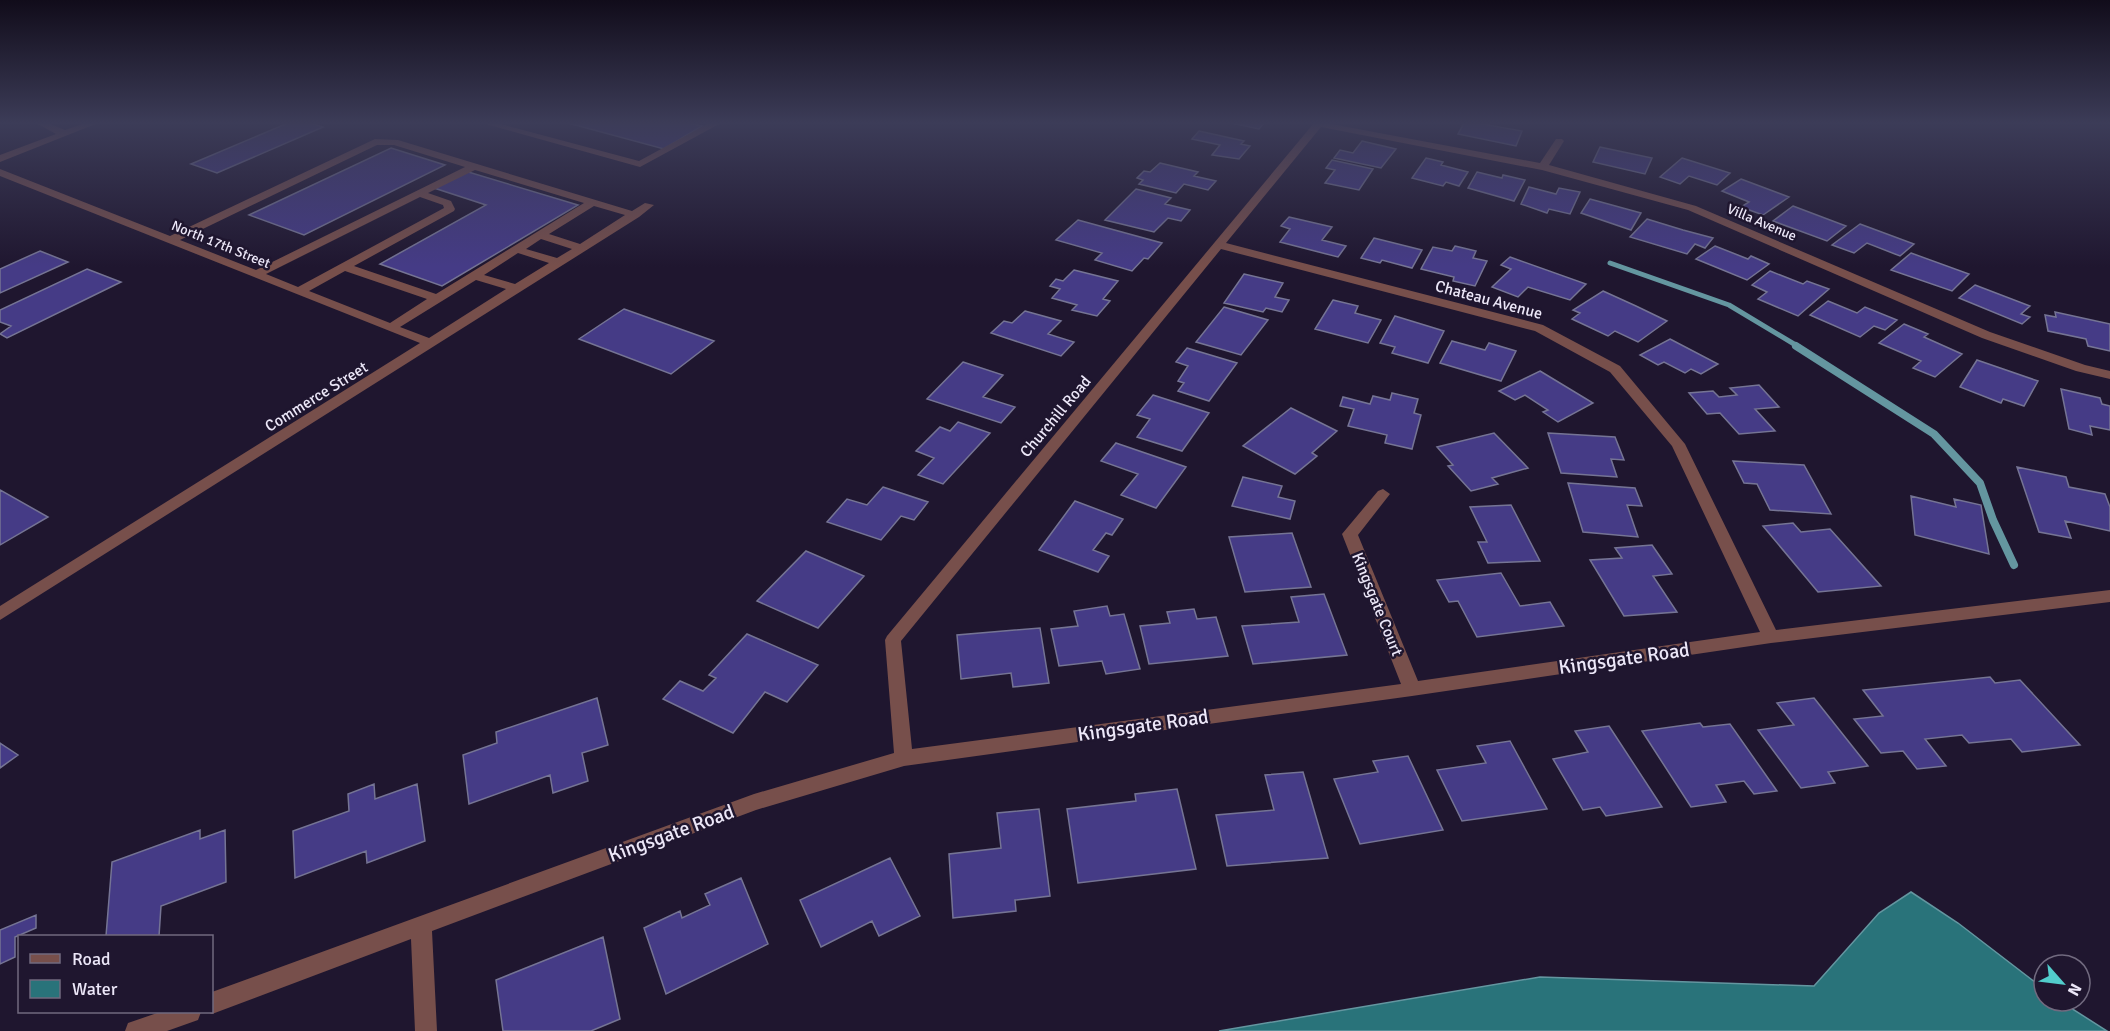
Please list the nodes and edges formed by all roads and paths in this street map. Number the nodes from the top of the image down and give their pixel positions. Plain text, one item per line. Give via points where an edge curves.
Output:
1 (314, 171) edge
2 (464, 171) edge
3 (491, 171) edge
4 (1279, 171) edge
5 (1558, 171) edge
6 (0, 172) edge
7 (419, 193) junction
8 (593, 202) junction
9 (649, 206) dead end
10 (635, 214) junction
11 (539, 235) junction
12 (170, 240) junction
13 (1219, 245) junction
14 (582, 248) junction
15 (515, 249) junction
16 (559, 262) junction
17 (344, 267) junction
18 (257, 274) junction
19 (473, 275) junction
20 (517, 289) junction
21 (299, 291) junction
22 (435, 298) junction
23 (391, 327) junction
24 (430, 343) junction
25 (2110, 375) edge
26 (1383, 494) dead end
27 (2110, 596) edge
28 (0, 614) edge
29 (1771, 637) junction
30 (1412, 689) junction
31 (904, 758) junction
32 (421, 927) junction
33 (213, 1004) edge
34 (185, 1013) edge
35 (136, 1031) edge
36 (426, 1031) edge

1 - 12 street
2 - 7 street
3 - 8 street
4 - 13 street, Churchill Road
5 - 25 street, Villa Avenue via 1692,208 1986,334
6 - 12 street, North 17th Street
7 - 17 street via 447,202 450,209
7 - 18 street
8 - 10 street
8 - 11 street
9 - 10 street, Commerce Street
10 - 14 street, Commerce Street
11 - 14 street
11 - 15 street
12 - 18 street, North 17th Street
13 - 29 street, Chateau Avenue via 1539,328 1616,369 1678,444
13 - 31 street, Churchill Road via 893,640
14 - 16 street, Commerce Street
15 - 16 street
15 - 19 street
16 - 20 street, Commerce Street
17 - 21 street
17 - 22 street
18 - 21 street, North 17th Street
19 - 20 street
19 - 22 street
20 - 24 street, Commerce Street
21 - 23 street, North 17th Street
22 - 23 street
23 - 24 street, North 17th Street
24 - 28 street, Commerce Street
26 - 30 street, Kingsgate Court via 1350,534
27 - 29 street, Kingsgate Road
29 - 30 street, Kingsgate Road
30 - 31 street, Kingsgate Road
31 - 32 street, Kingsgate Road via 754,802
32 - 33 street, Kingsgate Road
32 - 36 street
34 - 35 street

